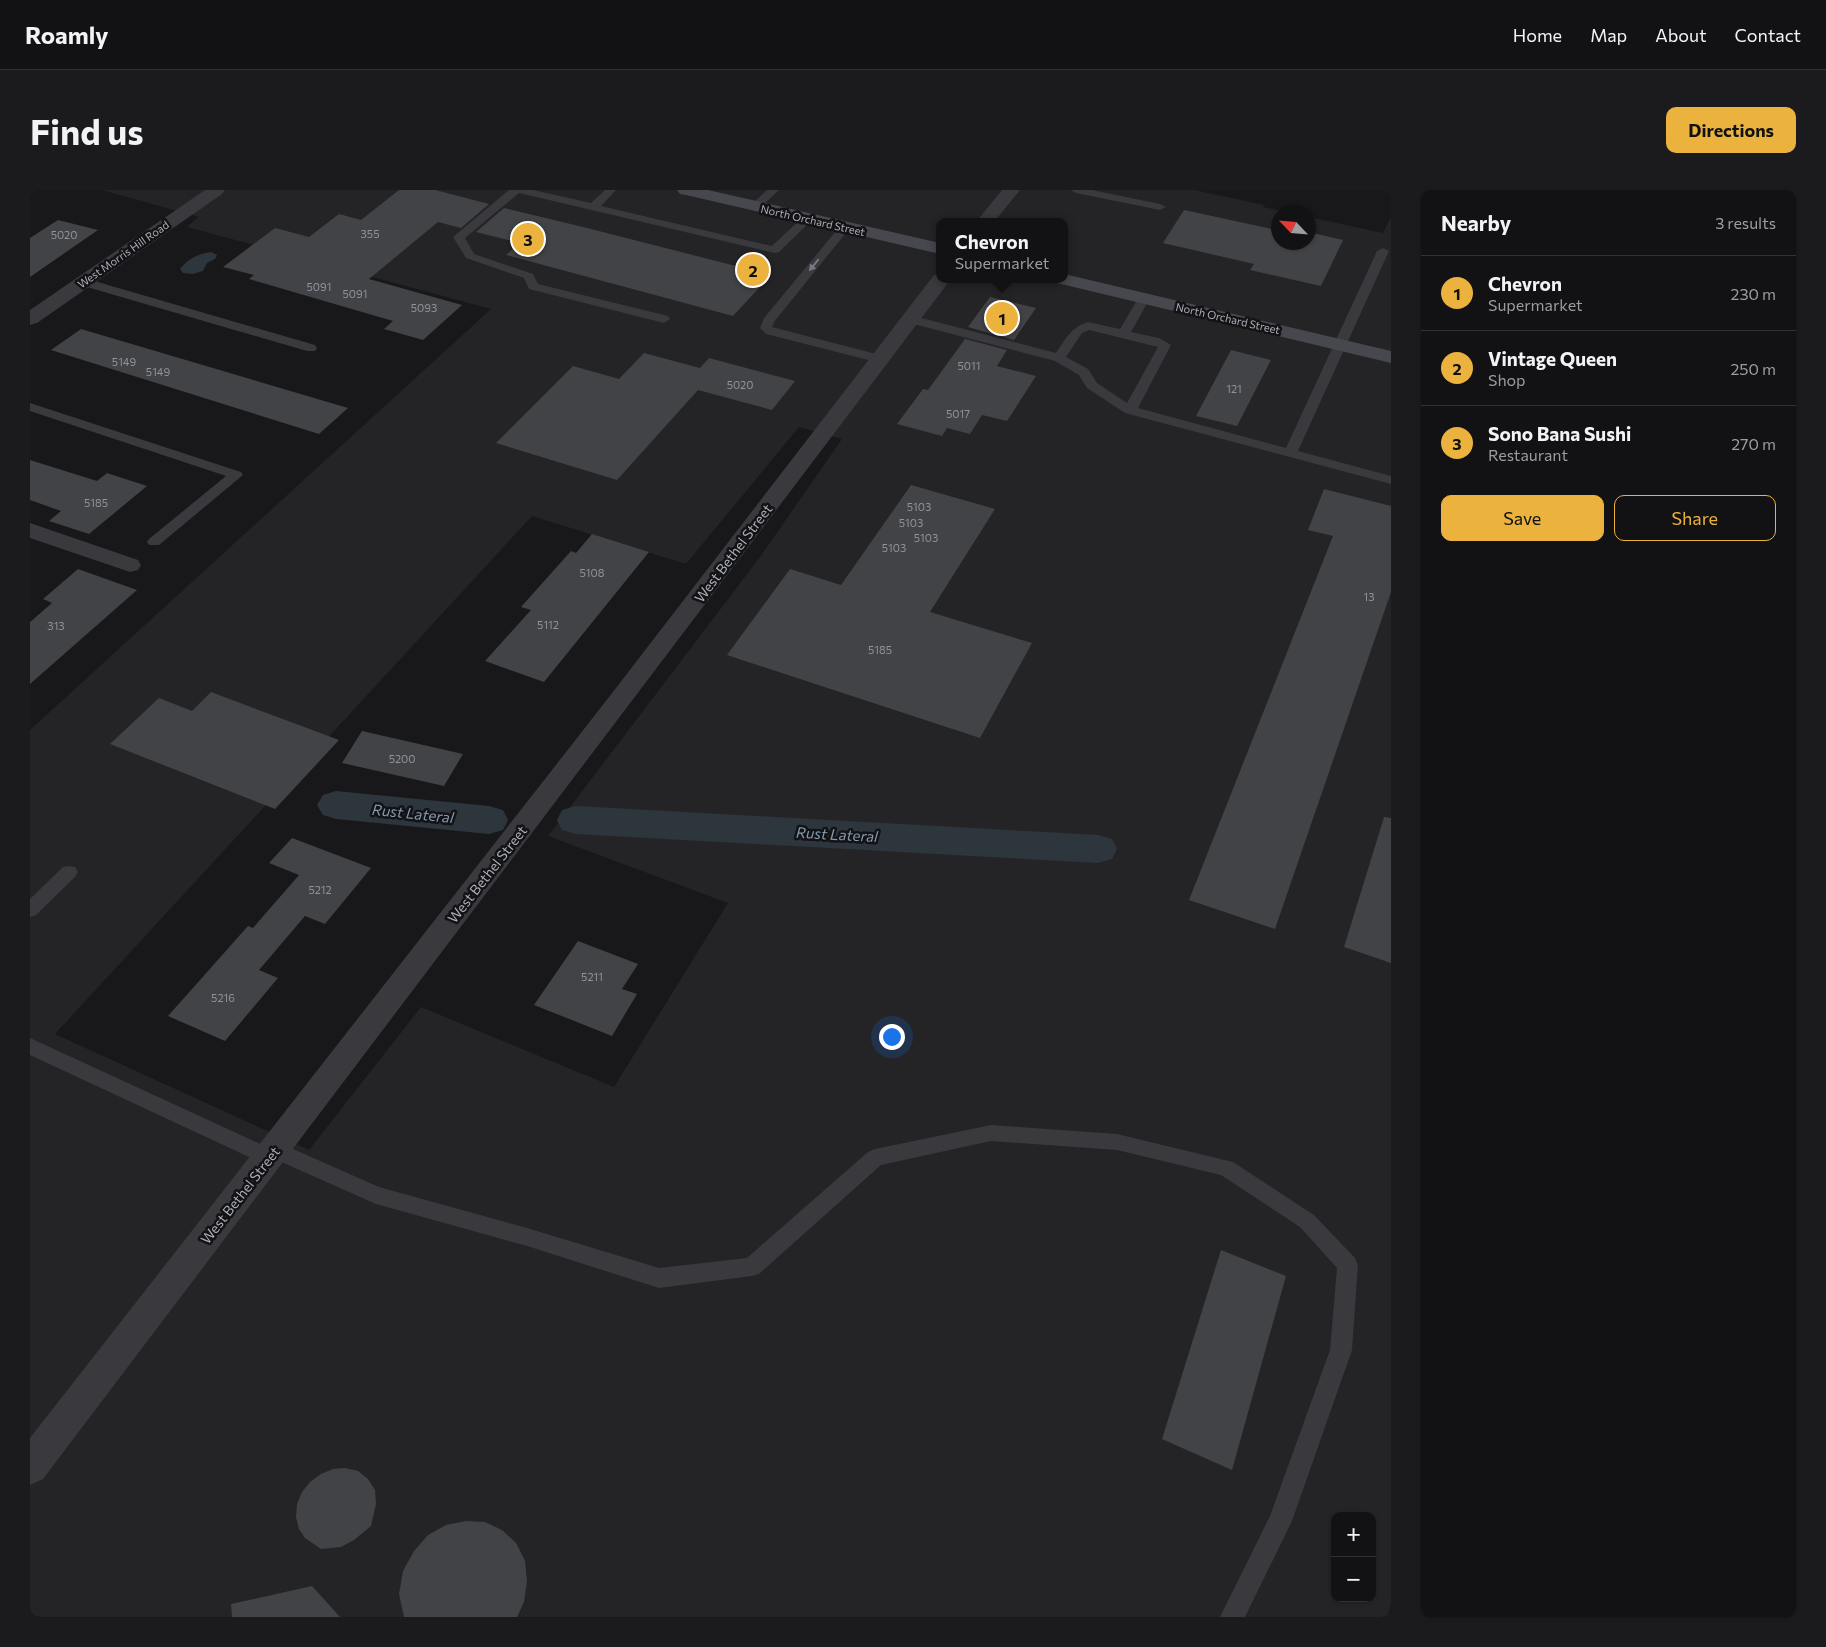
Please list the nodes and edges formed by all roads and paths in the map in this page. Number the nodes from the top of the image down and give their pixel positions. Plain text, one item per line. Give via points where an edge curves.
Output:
1 (216, 190) edge
2 (518, 190) edge
3 (611, 190) edge
4 (686, 190) edge
5 (774, 190) edge
6 (1011, 190) edge
7 (1076, 190) edge
8 (756, 206) junction
9 (593, 207) junction
10 (1160, 207) dead end
11 (808, 218) junction
12 (988, 218) edge
13 (845, 227) junction
14 (936, 249) edge
15 (1383, 251) dead end
16 (1068, 280) edge
17 (84, 282) junction
18 (938, 283) edge
19 (1144, 298) junction
20 (30, 319) edge
21 (664, 319) dead end
22 (910, 319) junction
23 (1124, 334) junction
24 (1340, 345) junction
25 (311, 348) dead end
26 (1391, 357) edge
27 (1059, 358) junction
28 (880, 359) junction
29 (30, 407) edge
30 (1130, 410) junction
31 (1290, 453) junction
32 (1391, 480) edge
33 (30, 530) edge
34 (154, 542) dead end
35 (130, 565) dead end
36 (70, 872) dead end
37 (30, 910) edge
38 (30, 1046) edge
39 (272, 1153) junction
40 (30, 1467) edge
41 (1232, 1617) edge

1 - 17 street, West Morris Hill Road
2 - 9 lane
2 - 21 lane via 459,237 470,256 529,276 533,286
3 - 9 lane
4 - 8 main road, North Orchard Street
5 - 8 lane
6 - 12 street
7 - 10 lane
8 - 11 main road, North Orchard Street
9 - 11 lane via 775,250
11 - 13 main road, North Orchard Street
13 - 14 main road, North Orchard Street
13 -> 28 lane via 768,321 766,328
15 - 24 lane
16 - 19 main road, North Orchard Street
17 - 20 street, West Morris Hill Road
17 - 25 lane
18 - 22 street, West Bethel Street
19 - 23 lane
19 - 24 main road, North Orchard Street
22 - 27 lane
22 - 28 street, West Bethel Street
23 - 27 lane via 1088,326 1078,330
23 - 30 lane via 1165,345
24 - 26 main road, North Orchard Street
24 - 31 lane
27 - 30 lane via 1084,372 1092,385
28 - 39 street, West Bethel Street
29 - 34 lane via 236,474
30 - 31 lane
31 - 32 lane
33 - 35 street
36 - 37 lane
38 - 39 lane
39 - 40 street, West Bethel Street
39 - 41 lane via 376,1196 527,1237 659,1278 752,1267 875,1158 991,1133 1117,1142 1226,1168 1307,1221 1348,1265 1341,1350 1280,1521

